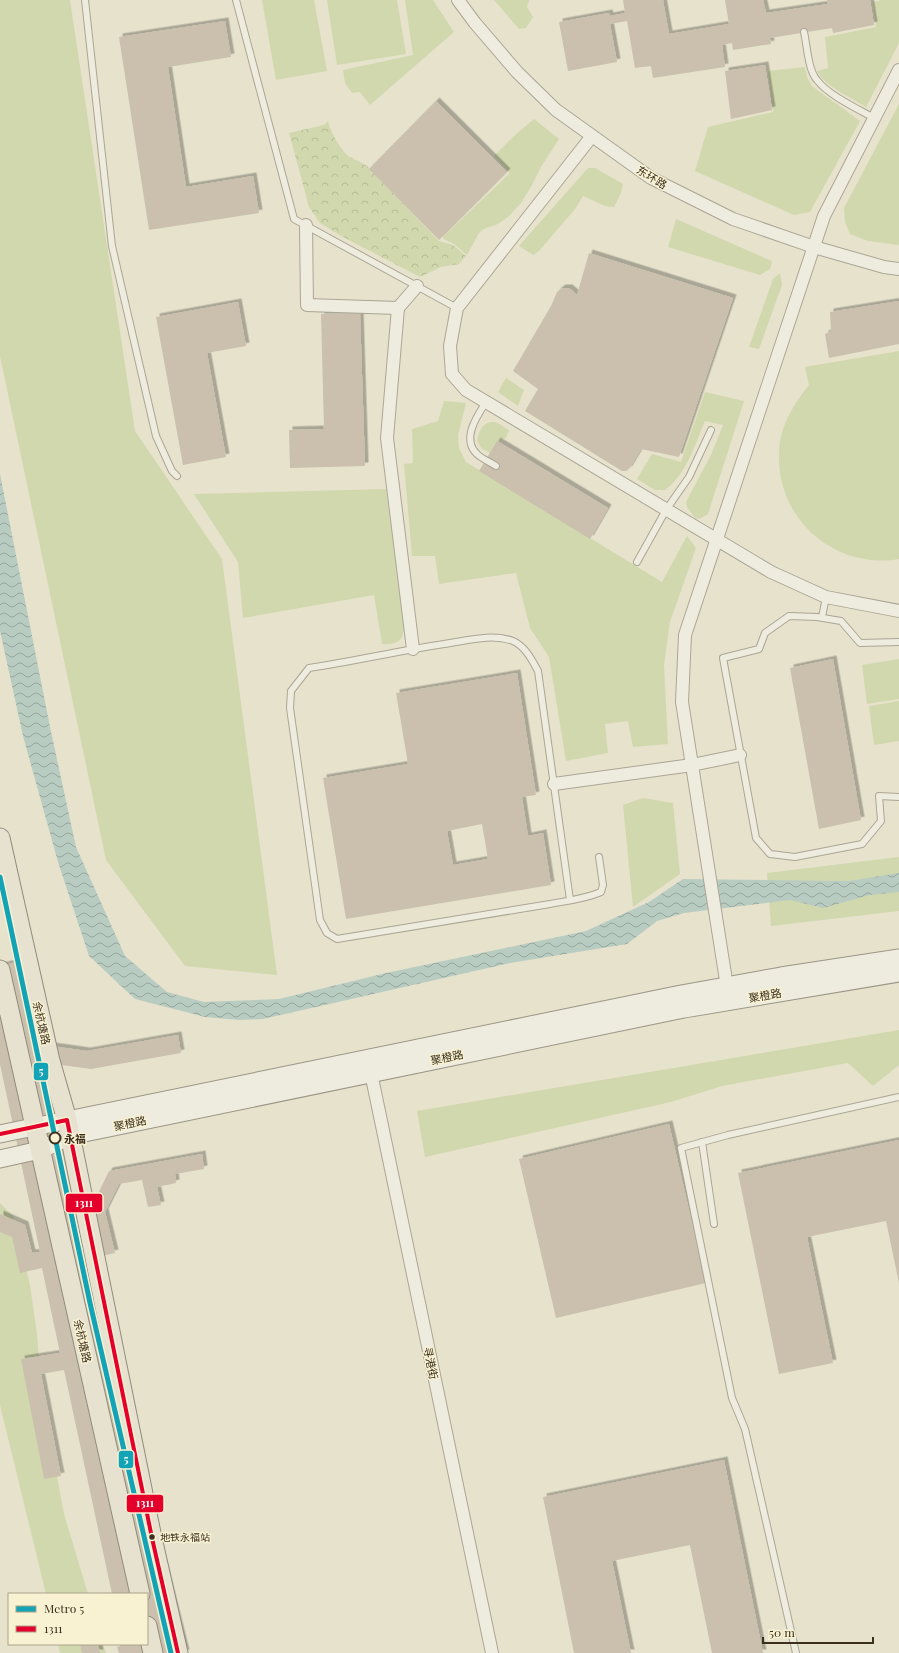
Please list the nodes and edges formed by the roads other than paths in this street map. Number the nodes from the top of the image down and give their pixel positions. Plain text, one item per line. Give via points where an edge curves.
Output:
1 (85, 0) edge
2 (236, 0) edge
3 (458, 0) edge
4 (804, 32) dead end
5 (899, 71) edge
6 (874, 118) junction
7 (592, 136) junction
8 (306, 225) junction
9 (814, 247) junction
10 (899, 269) edge
11 (417, 286) junction
12 (398, 308) junction
13 (457, 308) junction
14 (486, 402) junction
15 (711, 430) dead end
16 (496, 466) dead end
17 (177, 476) dead end
18 (666, 510) junction
19 (716, 540) junction
20 (637, 562) dead end
21 (826, 597) junction
22 (899, 611) edge
23 (822, 617) junction
24 (899, 642) edge
25 (413, 649) junction
26 (740, 755) junction
27 (692, 765) junction
28 (554, 784) junction
29 (899, 797) edge
30 (0, 838) edge
31 (599, 857) dead end
32 (570, 900) junction
33 (899, 958) edge
34 (0, 970) edge
35 (899, 973) edge
36 (728, 993) junction
37 (371, 1073) junction
38 (899, 1097) edge
39 (34, 1127) junction
40 (69, 1128) junction
41 (0, 1134) edge
42 (702, 1142) junction
43 (40, 1150) junction
44 (0, 1159) edge
45 (714, 1224) dead end
46 (140, 1593) edge
47 (148, 1630) edge
48 (153, 1653) edge
49 (178, 1653) edge
50 (492, 1653) edge
51 (796, 1653) edge

1 - 17 lane via 112,246 156,436 172,471
2 - 8 lane via 294,219
3 - 7 street, 东环路 via 517,72 556,110
4 - 6 lane via 810,66 816,80 828,91
5 - 6 street
6 - 9 street via 824,216
7 - 9 street, 东环路 via 675,191 733,219
7 - 13 street
8 - 11 lane
8 - 12 street via 307,306
9 - 10 street, 东环路
9 - 19 street
11 - 12 street
11 - 13 lane
12 - 25 street via 387,438
13 - 14 street via 450,346 452,374 466,390
14 - 16 lane via 473,422 470,434 476,454
14 - 18 street
15 - 18 lane via 689,476
18 - 19 street
18 - 20 lane
19 - 21 street via 771,572
19 - 27 street via 685,635 682,702
21 - 22 street
21 - 23 lane
23 - 24 lane via 840,621 860,643
23 - 26 lane via 789,616 765,633 759,649 723,658
25 - 28 lane via 495,637 514,642 528,653 538,671
25 - 32 lane via 309,668 291,691 290,708 320,920 327,933 337,939
26 - 27 street
26 - 29 lane via 756,838 770,854 794,856 862,844 881,821 879,796
27 - 28 street
27 - 36 street
28 - 32 lane
30 - 40 main road, 余杭塘路 via 50,1060
31 - 32 lane via 603,885 601,892
33 - 36 street, 聚橙路 via 781,976
34 - 39 main road, 余杭塘路
35 - 36 street, 聚橙路
36 - 37 street, 聚橙路
36 - 40 street, 聚橙路
37 - 40 street, 聚橙路
37 - 50 street, 寻港街
38 - 42 lane
39 - 40 street, 聚橙路
39 - 41 street, 聚橙路
39 - 43 main road, 余杭塘路
40 - 43 street, 聚橙路
40 - 49 main road, 余杭塘路 via 152,1538
42 - 45 lane
42 - 51 lane via 681,1148 732,1398 745,1429
43 - 44 street, 聚橙路
43 - 46 main road, 余杭塘路
47 - 48 main road

